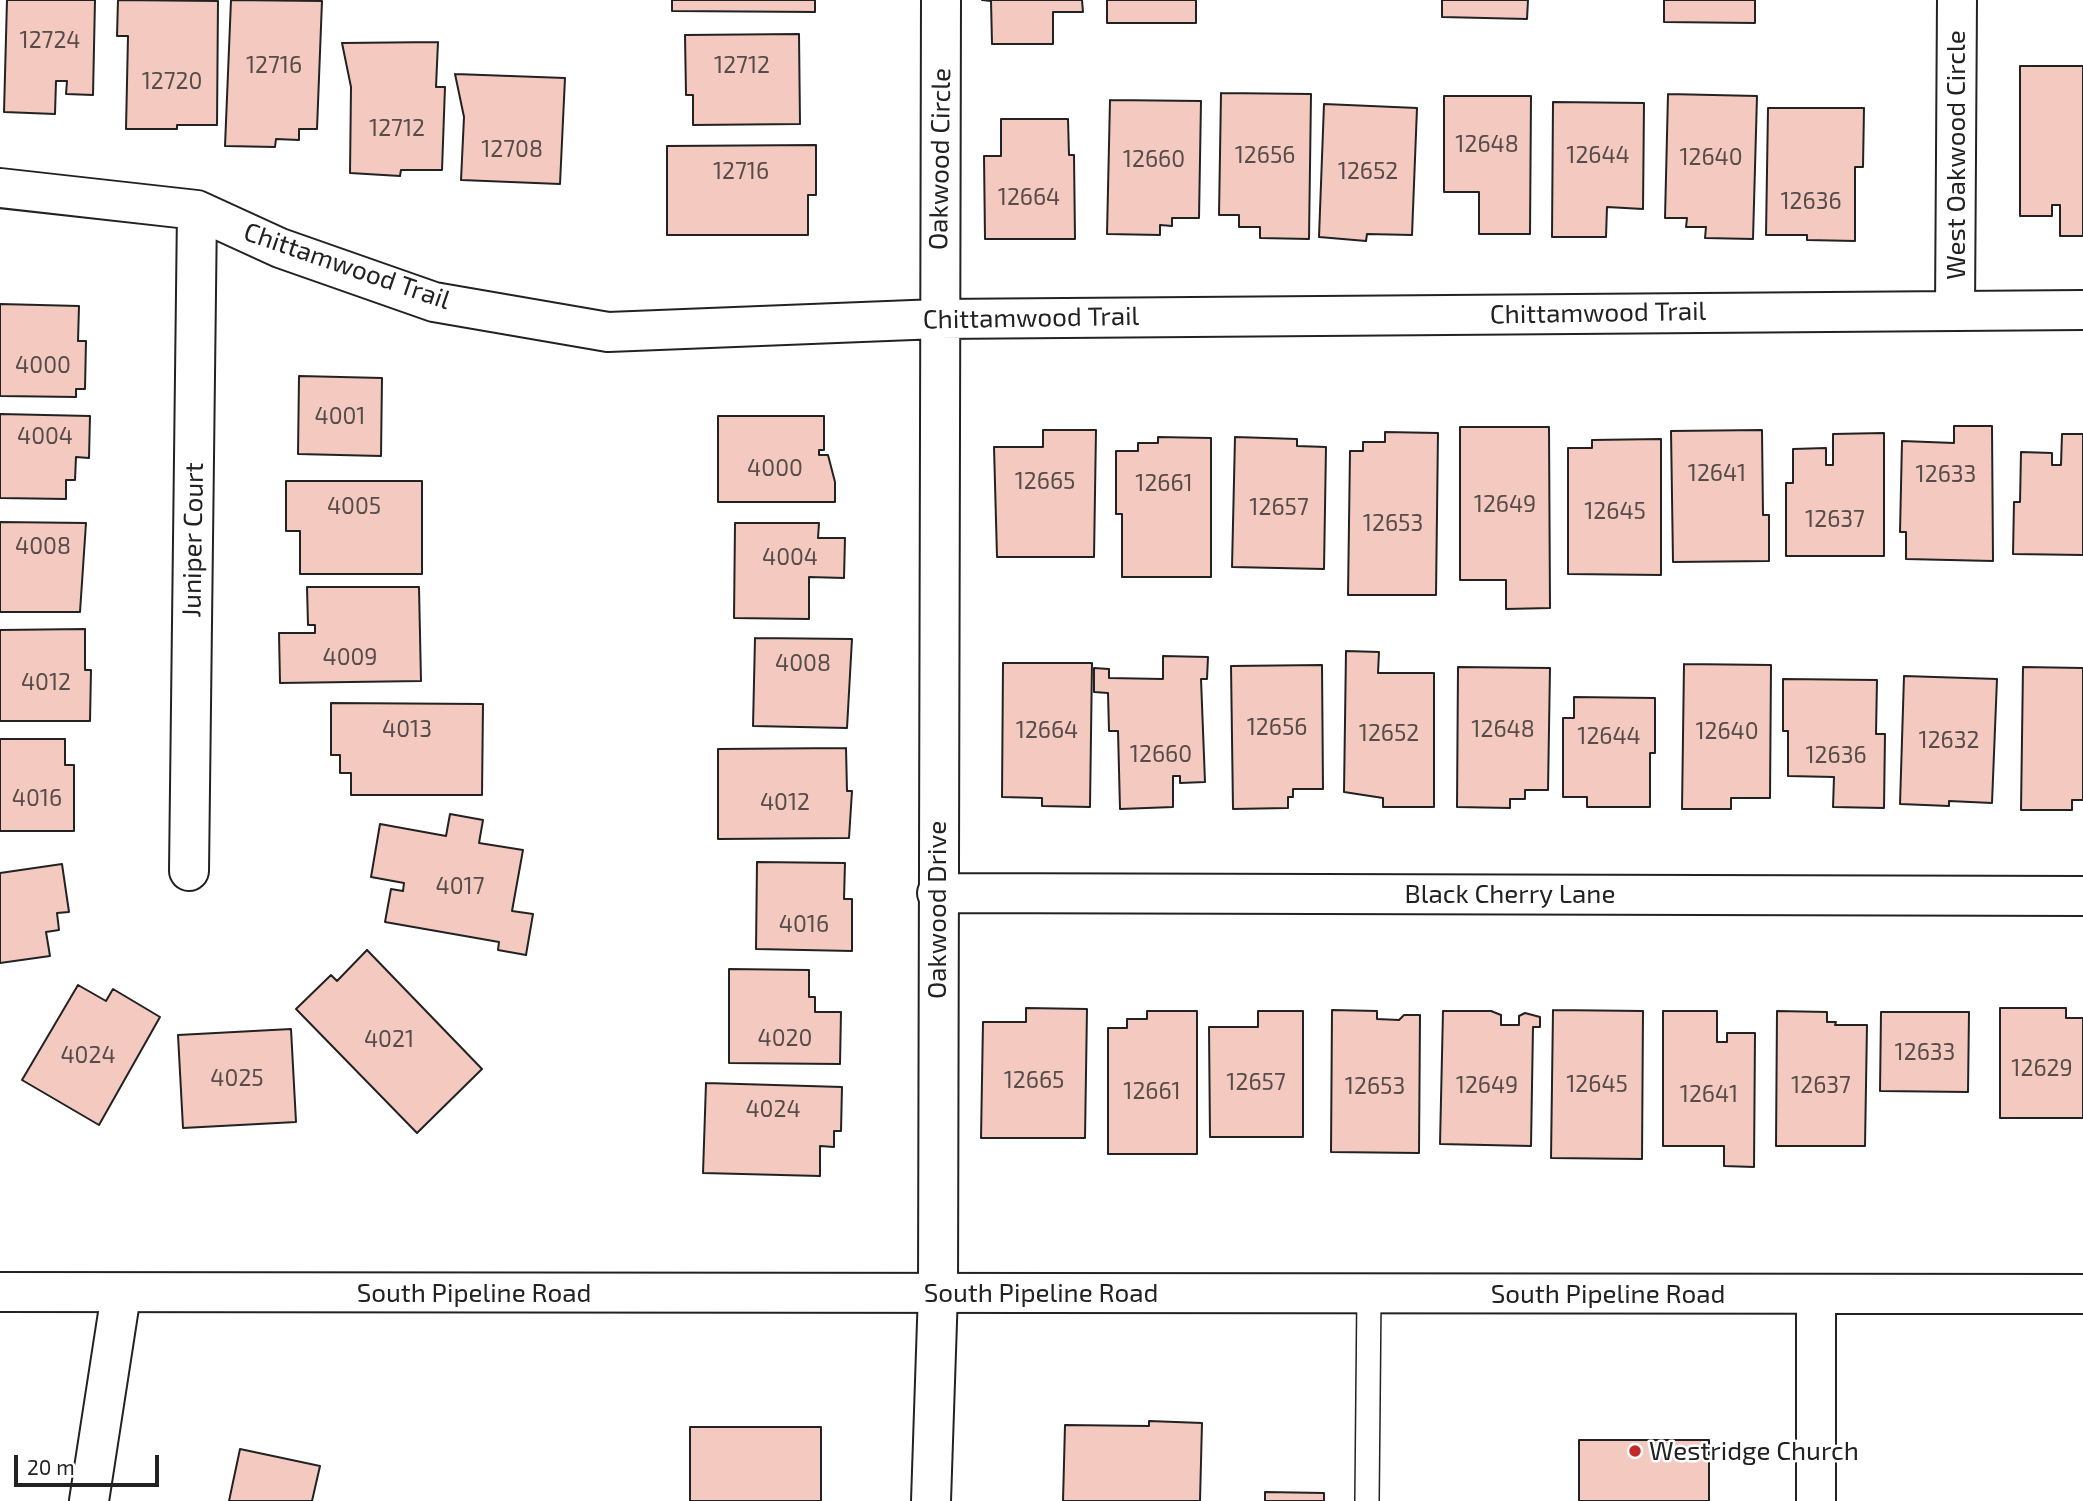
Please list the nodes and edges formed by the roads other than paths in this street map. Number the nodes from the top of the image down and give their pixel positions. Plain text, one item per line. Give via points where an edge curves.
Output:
1 (941, 0) edge
2 (1957, 0) edge
3 (0, 188) edge
4 (197, 209) junction
5 (1955, 310) junction
6 (2083, 310) edge
7 (939, 319) junction
8 (189, 871) dead end
9 (937, 893) junction
10 (2083, 896) edge
11 (0, 1292) edge
12 (938, 1292) junction
13 (121, 1294) junction
14 (1369, 1294) junction
15 (1816, 1294) junction
16 (2083, 1294) edge
17 (89, 1501) edge
18 (931, 1501) edge
19 (1367, 1501) edge
20 (1816, 1501) edge

1 - 7 street, Oakwood Circle
2 - 5 street, West Oakwood Circle
3 - 4 street, Chittamwood Trail
4 - 7 street, Chittamwood Trail via 280,248 434,302 608,332
4 - 8 street, Juniper Court
5 - 6 street, Chittamwood Trail
5 - 7 street, Chittamwood Trail
7 - 9 street, Oakwood Drive
9 - 10 street, Black Cherry Lane
9 - 12 street, Oakwood Drive
11 - 13 street, South Pipeline Road
12 - 13 street, South Pipeline Road
12 - 14 street, South Pipeline Road
12 - 18 street, Oakwood Drive
13 - 17 street
14 - 15 street, South Pipeline Road
14 - 19 lane
15 - 16 street, South Pipeline Road
15 - 20 street

